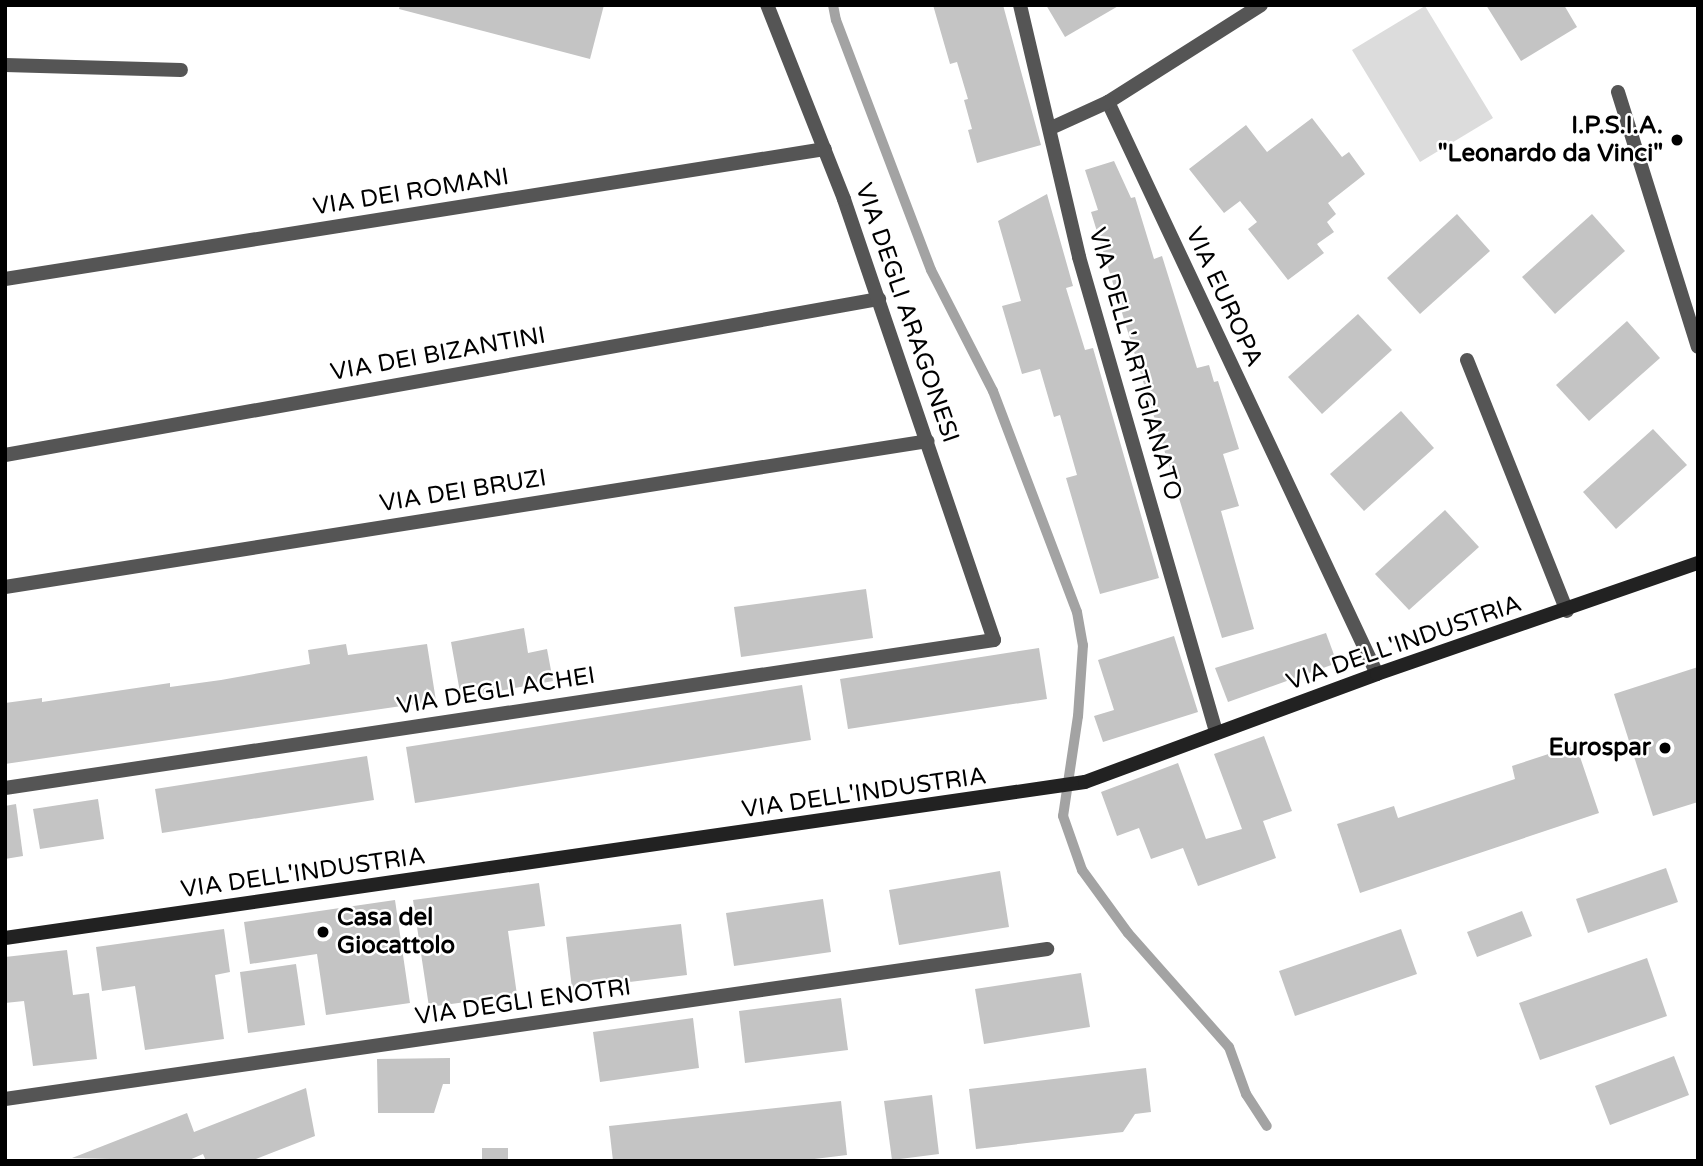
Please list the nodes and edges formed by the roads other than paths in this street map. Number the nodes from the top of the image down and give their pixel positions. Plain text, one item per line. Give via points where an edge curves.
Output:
1 (767, 5) edge
2 (1020, 5) edge
3 (1261, 5) edge
4 (5, 65) edge
5 (181, 70) dead end
6 (1618, 92) dead end
7 (1108, 102) junction
8 (1051, 128) junction
9 (825, 149) junction
10 (5, 279) edge
11 (878, 299) junction
12 (1698, 347) edge
13 (1467, 360) dead end
14 (928, 441) junction
15 (5, 455) edge
16 (1698, 563) edge
17 (5, 587) edge
18 (1567, 611) junction
19 (994, 640) joint
20 (1377, 674) junction
21 (1216, 733) junction
22 (5, 788) edge
23 (5, 938) edge
24 (1047, 949) dead end
25 (5, 1099) edge

1 - 9 street, VIA DEGLI ARAGONESI
2 - 8 street, VIA DELL'ARTIGIANATO
3 - 7 street
4 - 5 street
6 - 12 street
7 - 8 street
7 - 20 street, VIA EUROPA
8 - 21 street, VIA DELL'ARTIGIANATO via 1079,257
9 - 10 street, VIA DEI ROMANI
9 - 11 street, VIA DEGLI ARAGONESI
11 - 14 street, VIA DEGLI ARAGONESI
11 - 15 street, VIA DEI BIZANTINI
13 - 18 street
14 - 17 street, VIA DEI BRUZI
14 - 19 street, VIA DEGLI ARAGONESI
16 - 18 street, VIA DELL'INDUSTRIA
18 - 20 street, VIA DELL'INDUSTRIA
19 - 22 street, VIA DEGLI ACHEI
20 - 21 street, VIA DELL'INDUSTRIA
21 - 23 street, VIA DELL'INDUSTRIA via 1084,782 1048,790
24 - 25 street, VIA DEGLI ENOTRI

